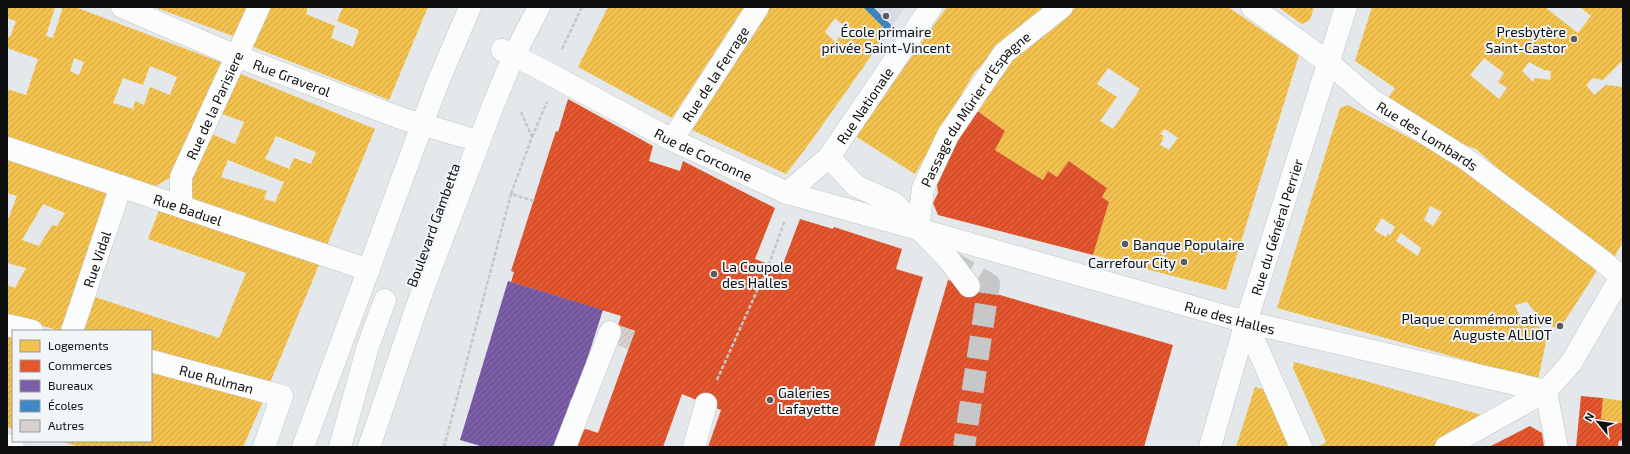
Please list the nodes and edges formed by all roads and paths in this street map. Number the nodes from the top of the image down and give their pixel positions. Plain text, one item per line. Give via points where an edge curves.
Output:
1 (122, 7) edge
2 (259, 7) edge
3 (470, 7) edge
4 (522, 7) edge
5 (539, 7) edge
6 (582, 7) edge
7 (758, 7) edge
8 (931, 7) edge
9 (1062, 7) edge
10 (1252, 7) edge
11 (1346, 7) edge
12 (508, 52) junction
13 (236, 56) junction
14 (1329, 63) junction
15 (538, 68) junction
16 (520, 111) dead end
17 (422, 124) junction
18 (465, 137) junction
19 (672, 140) junction
20 (7, 148) edge
21 (829, 157) junction
22 (121, 186) junction
23 (511, 194) junction
24 (790, 194) junction
25 (534, 201) dead end
26 (181, 206) junction
27 (918, 228) junction
28 (369, 270) junction
29 (1623, 277) edge
30 (969, 286) dead end
31 (385, 300) dead end
32 (1246, 322) junction
33 (7, 325) edge
34 (28, 330) edge
35 (72, 330) edge
36 (610, 332) dead end
37 (152, 361) edge
38 (1546, 391) junction
39 (706, 404) joint
40 (7, 445) edge
41 (13, 447) edge
42 (264, 447) edge
43 (303, 447) edge
44 (357, 447) edge
45 (444, 447) edge
46 (565, 447) edge
47 (694, 447) edge
48 (1210, 447) edge
49 (1301, 447) edge
50 (1446, 447) edge
51 (1557, 447) edge

1 - 13 street, Rue Graverol
2 - 13 street, Rue de la Parisiere
3 - 17 street
4 - 12 street, Boulevard Gambetta
5 - 12 street
6 - 15 path via 560,53 548,47
7 - 19 street, Rue de la Ferrage
8 - 21 street, Rue Nationale
9 - 27 street, Passage du Mûrier d'Espagne via 1004,53 948,136 924,188
10 - 14 street, Rue des Lombards
11 - 14 street, Rue du Général Perrier
12 - 15 street, Rue de Corconne
12 - 18 street, Boulevard Gambetta
12 - 44 street via 494,103 424,286
13 - 17 street, Rue Graverol
13 - 26 street, Rue de la Parisiere via 181,177
14 - 29 street, Rue des Lombards via 1372,100 1466,159
14 - 32 street, Rue du Général Perrier
15 - 19 street, Rue de Corconne
16 - 23 path via 532,137
17 - 18 street, Rue Graverol
17 - 28 street
18 - 44 street, Boulevard Gambetta via 413,280
19 - 24 street, Rue de Corconne
20 - 22 street, Rue Baduel
21 - 24 street, Rue Nationale
21 - 27 street via 856,186 894,202
22 - 26 street, Rue Baduel
22 - 35 street, Rue Vidal
23 - 25 path
23 - 45 path
24 - 27 street, Rue de Corconne
24 - 39 path via 769,264
26 - 28 street, Rue Baduel
27 - 30 street
27 - 32 street, Rue des Halles
28 - 43 street
29 - 38 street via 1571,363
31 - 44 street via 368,346
32 - 38 street, Rue des Halles
32 - 48 street, Rue du Général Perrier
32 - 49 street
33 - 34 street
36 - 46 street
37 - 42 street, Rue Rulman via 282,396
38 - 50 street
38 - 51 street
39 - 47 street
40 - 41 street

